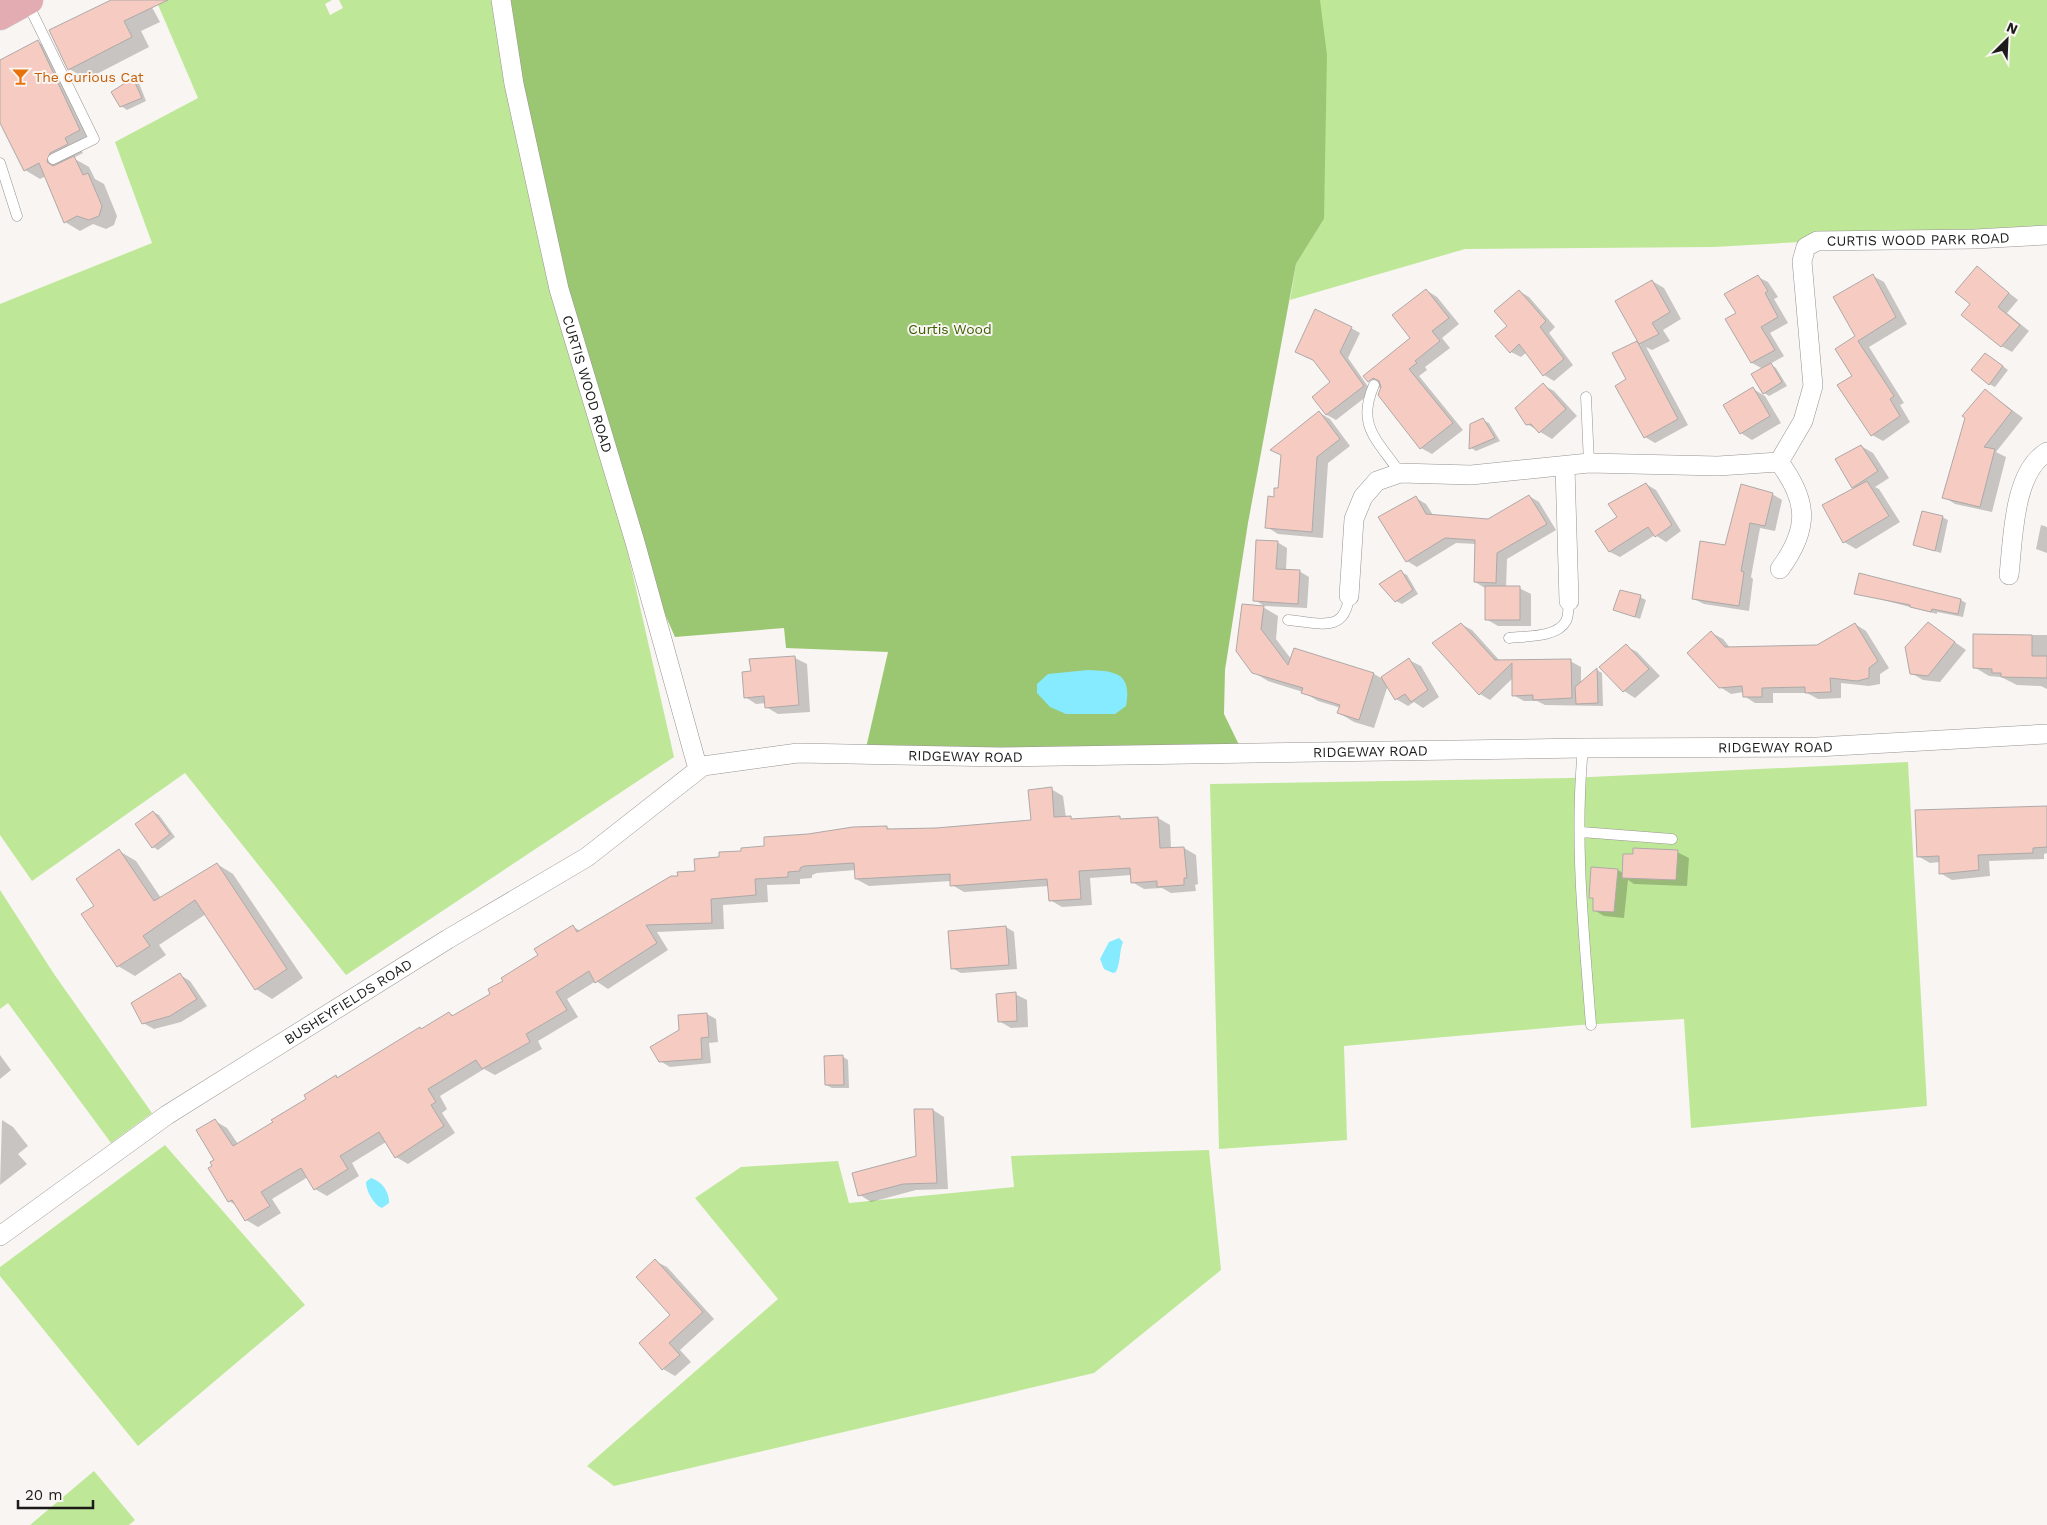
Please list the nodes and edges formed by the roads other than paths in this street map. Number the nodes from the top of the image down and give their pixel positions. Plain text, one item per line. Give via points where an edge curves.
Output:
1 (501, 0) edge
2 (28, 1) edge
3 (0, 16) edge
4 (53, 159) dead end
5 (0, 162) edge
6 (18, 216) dead end
7 (2047, 234) edge
8 (1374, 385) dead end
9 (1586, 397) dead end
10 (2047, 452) edge
11 (1778, 462) junction
12 (1589, 463) junction
13 (1565, 467) junction
14 (1400, 472) junction
15 (1780, 569) dead end
16 (2009, 574) dead end
17 (1349, 596) joint
18 (1569, 601) joint
19 (1288, 620) dead end
20 (1509, 638) dead end
21 (2047, 734) edge
22 (1583, 748) junction
23 (699, 766) junction
24 (1581, 832) junction
25 (1672, 838) dead end
26 (1591, 1026) dead end
27 (0, 1236) edge

1 - 23 street, CURTIS WOOD ROAD via 514,84 559,288
2 - 3 main road
2 - 4 lane via 94,139
5 - 6 lane
7 - 11 street, CURTIS WOOD PARK ROAD via 1975,239 1817,241 1806,247 1802,261 1813,386 1803,421
8 - 14 lane via 1367,402 1366,418
9 - 12 lane
10 - 16 street via 2028,473 2018,503
11 - 12 street via 1718,466
11 - 15 street via 1789,475 1799,496 1802,513 1800,534
12 - 13 street
13 - 14 street via 1472,475
13 - 18 street
14 - 17 street via 1377,481 1363,497 1354,519
17 - 19 lane via 1347,612 1340,621
18 - 20 lane via 1568,616 1560,628
21 - 22 street, RIDGEWAY ROAD via 1817,747
22 - 23 street, RIDGEWAY ROAD via 1000,756 798,753
22 - 24 lane
23 - 27 street, BUSHEYFIELDS ROAD via 587,858 448,940 167,1115
24 - 25 lane
24 - 26 lane

